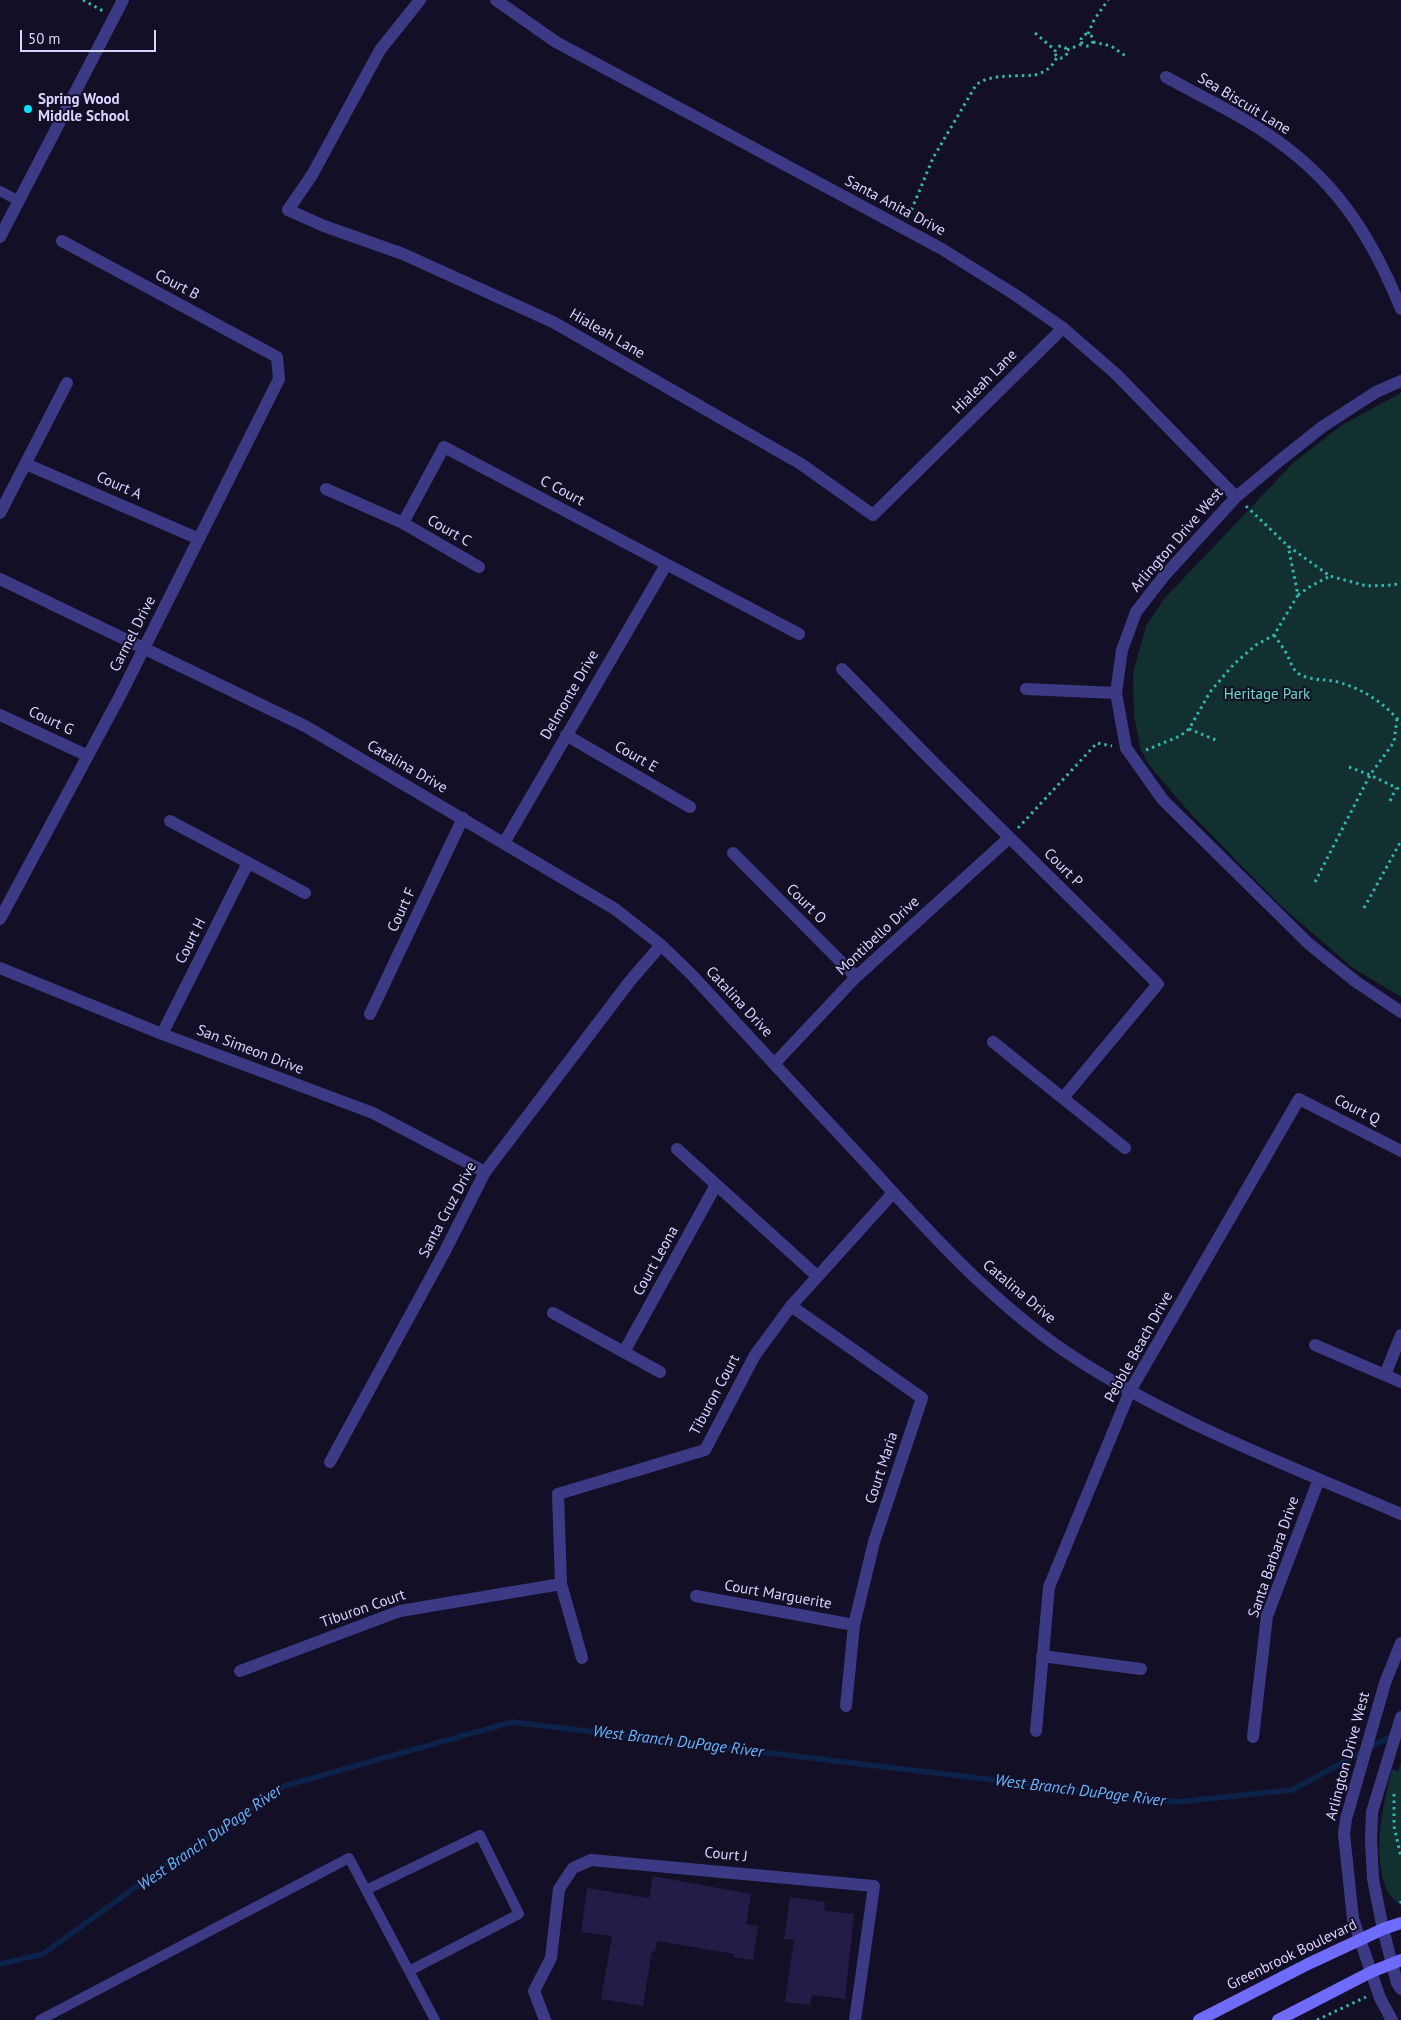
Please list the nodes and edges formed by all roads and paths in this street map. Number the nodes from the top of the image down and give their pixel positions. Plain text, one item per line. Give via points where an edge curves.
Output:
1 (83, 0) edge
2 (123, 0) edge
3 (420, 0) edge
4 (496, 0) edge
5 (1108, 0) edge
6 (114, 17) junction
7 (1035, 33) dead end
8 (1088, 34) junction
9 (1093, 42) junction
10 (1082, 44) junction
11 (1055, 50) junction
12 (1067, 50) junction
13 (1057, 57) junction
14 (1127, 57) dead end
15 (1166, 77) dead end
16 (0, 191) edge
17 (19, 201) junction
18 (904, 229) junction
19 (0, 237) edge
20 (62, 241) dead end
21 (1401, 310) edge
22 (1063, 328) junction
23 (277, 357) joint
24 (1401, 381) edge
25 (67, 382) dead end
26 (444, 447) joint
27 (26, 464) junction
28 (326, 489) dead end
29 (1236, 497) junction
30 (0, 513) edge
31 (403, 523) junction
32 (199, 539) junction
33 (1288, 546) junction
34 (666, 565) junction
35 (479, 567) dead end
36 (1330, 576) junction
37 (0, 579) edge
38 (1401, 583) edge
39 (1298, 595) junction
40 (799, 634) dead end
41 (1274, 635) junction
42 (145, 648) junction
43 (842, 669) dead end
44 (1026, 689) dead end
45 (1116, 692) junction
46 (0, 715) edge
47 (1398, 719) junction
48 (1401, 723) edge
49 (1189, 729) junction
50 (566, 735) junction
51 (1216, 740) dead end
52 (1401, 740) edge
53 (1394, 742) junction
54 (1126, 748) junction
55 (88, 756) junction
56 (1349, 767) dead end
57 (1370, 774) junction
58 (1396, 788) junction
59 (1401, 790) edge
60 (1390, 801) dead end
61 (690, 807) dead end
62 (463, 818) junction
63 (170, 821) dead end
64 (1009, 838) junction
65 (1401, 841) edge
66 (504, 843) junction
67 (733, 853) dead end
68 (248, 863) junction
69 (1315, 882) dead end
70 (305, 893) dead end
71 (1364, 908) dead end
72 (0, 919) edge
73 (661, 945) junction
74 (0, 968) edge
75 (856, 977) junction
76 (1401, 1012) edge
77 (370, 1014) dead end
78 (162, 1034) junction
79 (992, 1042) dead end
80 (774, 1064) junction
81 (1063, 1098) junction
82 (1299, 1099) joint
83 (1125, 1148) dead end
84 (677, 1149) dead end
85 (1401, 1150) edge
86 (485, 1172) junction
87 (716, 1185) junction
88 (893, 1193) junction
89 (817, 1276) junction
90 (791, 1306) junction
91 (553, 1313) dead end
92 (1401, 1335) edge
93 (1315, 1346) dead end
94 (624, 1352) junction
95 (660, 1372) dead end
96 (1385, 1375) junction
97 (1401, 1382) edge
98 (1130, 1390) junction
99 (330, 1462) dead end
100 (1319, 1478) junction
101 (1401, 1514) edge
102 (561, 1584) junction
103 (696, 1596) dead end
104 (854, 1625) junction
105 (1401, 1643) edge
106 (1042, 1656) junction
107 (582, 1658) dead end
108 (1141, 1669) dead end
109 (240, 1671) dead end
110 (846, 1706) dead end
111 (1401, 1717) edge
112 (1036, 1732) dead end
113 (1253, 1737) dead end
114 (1401, 1791) edge
115 (1401, 1857) edge
116 (366, 1890) junction
117 (1401, 1923) edge
118 (1383, 1929) junction
119 (1360, 1939) junction
120 (1397, 1961) edge
121 (409, 1971) junction
122 (1371, 1972) junction
123 (1401, 1989) edge
124 (1362, 1998) dead end
125 (61, 2015) edge
126 (40, 2020) edge
127 (435, 2020) edge
128 (545, 2020) edge
129 (855, 2020) edge
130 (1199, 2020) edge
131 (1278, 2020) edge
132 (1317, 2020) edge
133 (1392, 2020) edge

1 - 6 path
2 - 6 street
3 - 22 street, Hialeah Lane via 380,50 312,175 288,210 403,254 553,322 801,464 873,515
4 - 18 street, Santa Anita Drive via 556,42
5 - 8 path
6 - 17 street
7 - 11 path
8 - 9 path
8 - 10 path via 1082,36
9 - 10 path via 1090,46
9 - 14 path via 1111,46
10 - 12 path
11 - 12 path via 1061,46
11 - 13 path
12 - 13 path via 1065,56
13 - 18 path via 1042,73 991,78 976,85 932,158
15 - 21 street, Sea Biscuit Lane via 1263,131 1310,167 1338,197 1368,238
16 - 17 lane
17 - 19 street
18 - 22 street, Santa Anita Drive via 967,264
20 - 23 street, Court B
22 - 29 street, Santa Anita Drive via 1116,374
23 - 32 street, Carmel Drive via 279,379
24 - 29 street, Arlington Drive West via 1376,392 1322,426
25 - 27 street
26 - 31 street, Court C
26 - 34 street, C Court
27 - 30 street
27 - 32 street, Court A
28 - 31 street, Court C
29 - 33 path
29 - 45 street, Arlington Drive West via 1136,612 1122,650
31 - 35 street, Court C
32 - 42 street, Carmel Drive
33 - 36 path
33 - 39 path
34 - 40 street, C Court
34 - 50 street, Delmonte Drive
36 - 38 path via 1367,586
36 - 39 path
37 - 42 street, Catalina Drive
39 - 41 path
41 - 47 path via 1300,676 1316,681 1340,682 1364,692
41 - 49 path via 1234,664 1210,692
42 - 55 street, Carmel Drive
42 - 62 street, Catalina Drive via 306,726
43 - 64 street, Court P
44 - 45 street
45 - 54 street, Arlington Drive West
46 - 55 street, Court G
47 - 48 path
47 - 53 path
49 - 51 path
49 - 54 path via 1148,750
50 - 61 street, Court E
50 - 66 street, Delmonte Drive
52 - 53 path
53 - 57 path
54 - 64 path via 1098,743
54 - 76 street, Arlington Drive West via 1163,800 1309,944
55 - 72 street, Carmel Drive
56 - 57 path
57 - 58 path
57 - 69 path
58 - 59 path
58 - 60 path
62 - 66 street, Catalina Drive
62 - 77 street, Court F
63 - 68 street
64 - 75 street, Montibello Drive
64 - 81 street, Court P via 1158,984
65 - 71 path
66 - 73 street, Catalina Drive via 598,898
67 - 75 street, Court O
68 - 70 street
68 - 78 street, Court H
73 - 80 street, Catalina Drive
73 - 86 street, Santa Cruz Drive
74 - 78 street, San Simeon Drive
75 - 80 street, Montibello Drive
78 - 86 street, San Simeon Drive via 373,1113
79 - 81 street
80 - 88 street, Catalina Drive
81 - 83 street
82 - 85 street, Court Q
82 - 98 street, Pebble Beach Drive
84 - 87 street
86 - 99 street, Santa Cruz Drive
87 - 89 street
87 - 94 street, Court Leona
88 - 89 street, Tiburon Court
88 - 98 street, Catalina Drive via 958,1262 1009,1309 1064,1351
89 - 90 street, Tiburon Court
90 - 102 street, Tiburon Court via 755,1355 705,1450 558,1494
90 - 104 street, Court Maria via 922,1398 874,1542
91 - 94 street
92 - 96 street
93 - 96 street
94 - 95 street
96 - 97 street
98 - 100 street, Catalina Drive via 1188,1421
98 - 106 street, Pebble Beach Drive via 1049,1587
100 - 101 street, Catalina Drive
100 - 113 street, Santa Barbara Drive via 1267,1616
102 - 107 street, Tiburon Court
102 - 109 street, Tiburon Court via 400,1611
103 - 104 street, Court Marguerite
104 - 110 street, Court Maria
105 - 119 street, Arlington Drive West via 1385,1683 1346,1818 1344,1834 1353,1919
106 - 108 street
106 - 112 street, Pebble Beach Drive
111 - 118 street via 1372,1812 1373,1879
114 - 115 path via 1394,1791 1394,1826
116 - 121 lane
116 - 121 lane via 480,1835 519,1914
116 - 125 lane via 349,1858
117 - 118 main road, Greenbrook Boulevard
118 - 119 main road, Greenbrook Boulevard
118 - 120 street
119 - 122 street, Arlington Drive West
119 - 130 main road, Greenbrook Boulevard
120 - 122 main road
120 - 123 street
121 - 127 lane
122 - 131 main road
122 - 133 street, Arlington Drive West
124 - 132 path
125 - 126 lane
128 - 129 street, Court J via 534,1991 550,1958 559,1889 574,1868 591,1860 874,1886

